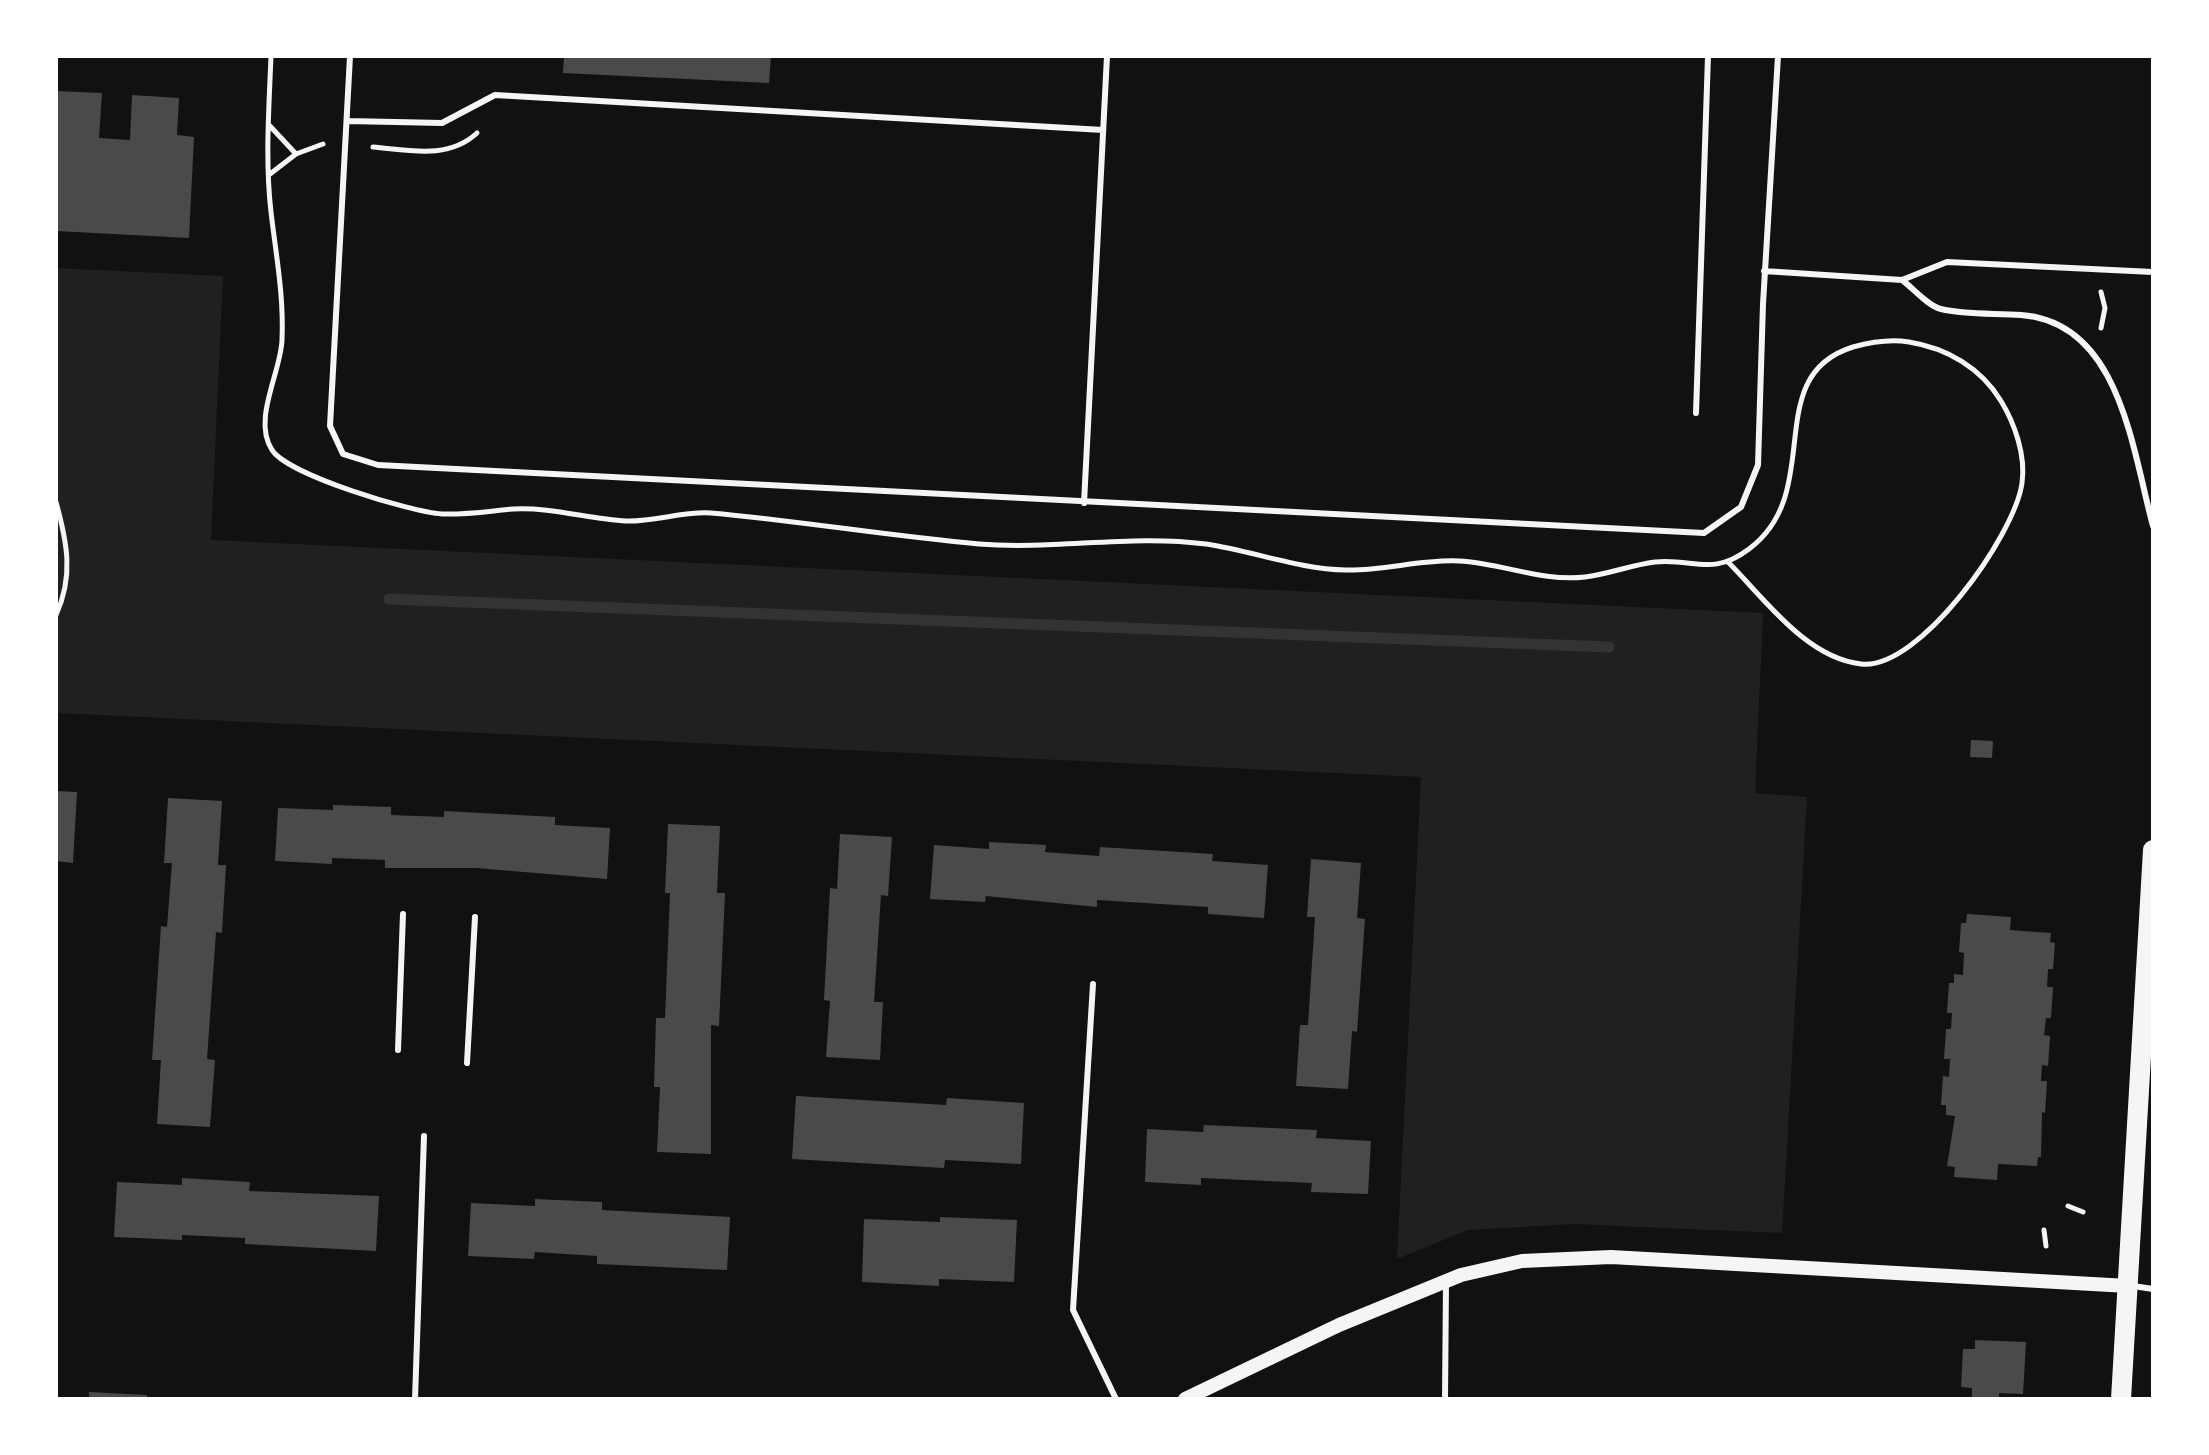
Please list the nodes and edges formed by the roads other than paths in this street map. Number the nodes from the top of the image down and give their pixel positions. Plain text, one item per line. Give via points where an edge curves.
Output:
1 (350, 56) edge
2 (1107, 56) edge
3 (1708, 56) edge
4 (1778, 56) edge
5 (347, 121) junction
6 (1103, 130) junction
7 (1764, 271) junction
8 (2153, 272) edge
9 (1902, 280) junction
10 (1696, 413) dead end
11 (1084, 503) junction
12 (2153, 526) edge
13 (2153, 850) edge
14 (403, 914) dead end
15 (475, 917) dead end
16 (1093, 984) dead end
17 (398, 1050) dead end
18 (467, 1063) dead end
19 (424, 1136) dead end
20 (1446, 1281) junction
21 (2128, 1286) junction
22 (2153, 1289) edge
23 (415, 1399) edge
24 (1116, 1399) edge
25 (1185, 1399) edge
26 (1445, 1399) edge
27 (2121, 1399) edge

1 - 5 lane
2 - 6 lane
3 - 10 lane
4 - 7 lane
5 - 6 lane via 442,123 495,95
5 - 11 lane via 330,426 343,454 378,465
6 - 11 lane
7 - 9 lane
7 - 11 lane via 1758,465 1741,507 1704,533
8 - 9 lane via 1947,262
9 - 12 lane via 1938,309 2043,317 2071,330 2098,357 2120,405
13 - 21 main road
14 - 17 lane
15 - 18 lane
16 - 24 lane via 1073,1310
19 - 23 lane
20 - 21 street via 1522,1261 1611,1257
20 - 25 street
20 - 26 lane
21 - 22 lane
21 - 27 main road

